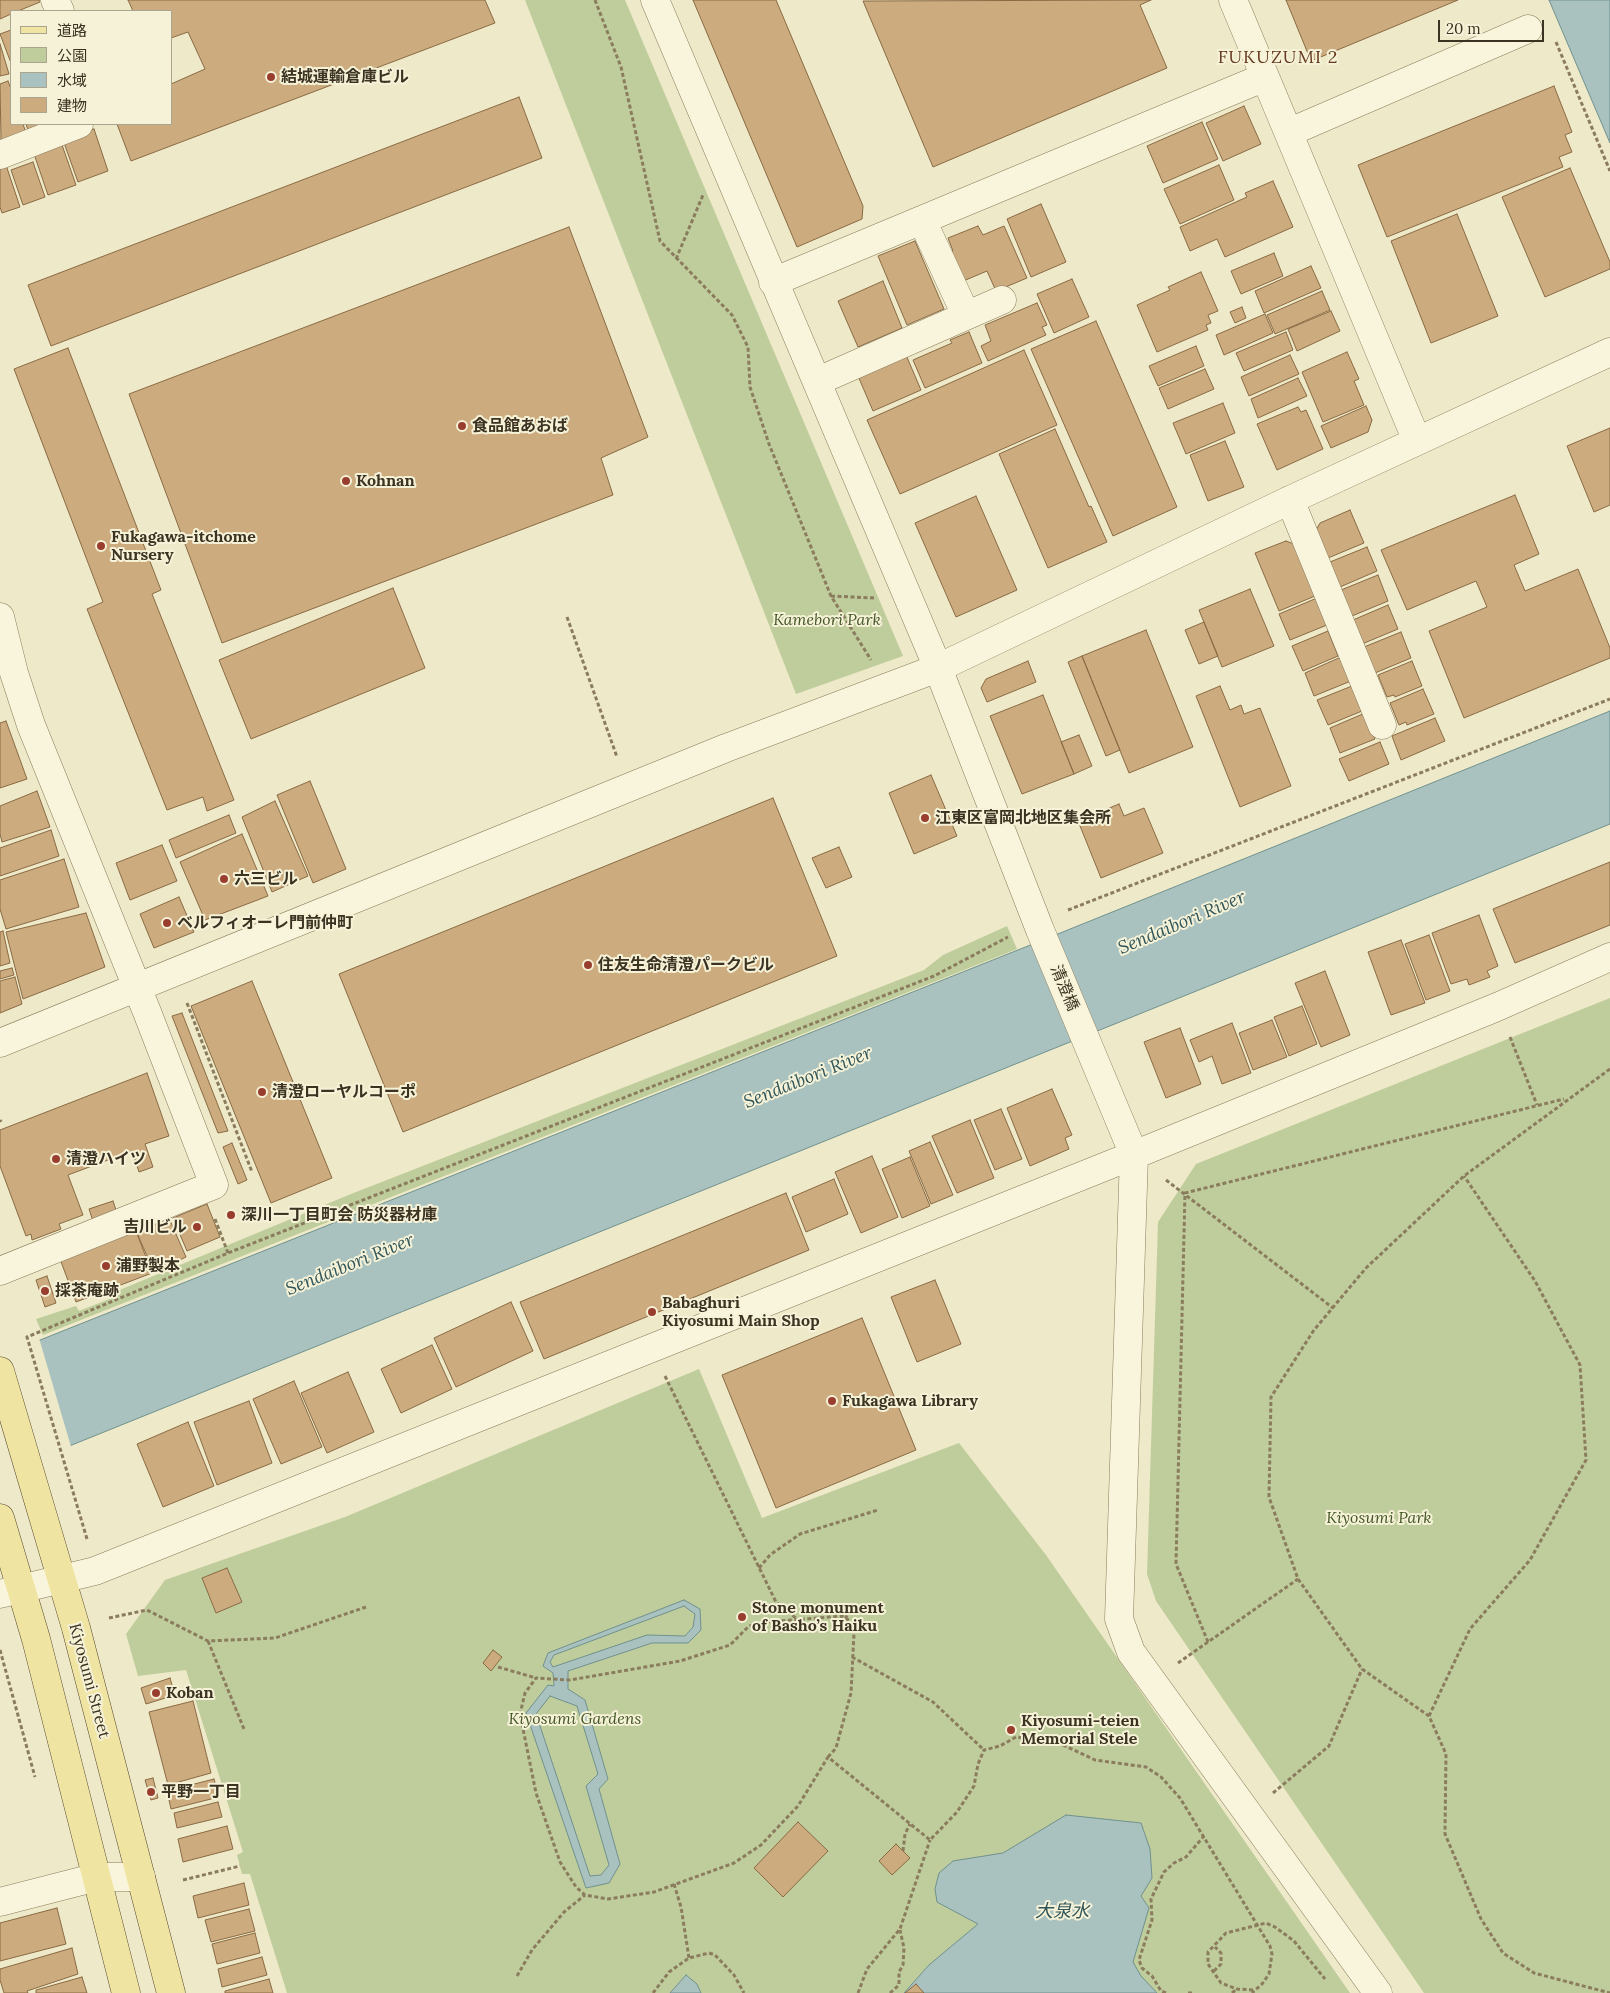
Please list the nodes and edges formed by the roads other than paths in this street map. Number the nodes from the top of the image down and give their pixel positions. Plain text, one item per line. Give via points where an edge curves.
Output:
1 (656, 0) edge
2 (1233, 0) edge
3 (1541, 33) road end
4 (1265, 77) junction
5 (76, 125) edge
6 (1290, 132) junction
7 (0, 155) edge
8 (922, 220) junction
9 (773, 282) junction
10 (1002, 300) dead end
11 (966, 315) junction
12 (1610, 352) edge
13 (818, 381) junction
14 (1418, 441) junction
15 (1290, 500) junction
16 (0, 617) edge
17 (938, 668) junction
18 (1382, 725) dead end
19 (1610, 957) edge
20 (137, 986) junction
21 (0, 1043) edge
22 (1134, 1155) junction
23 (0, 1271) edge
24 (0, 1371) edge
25 (0, 1518) edge
26 (61, 1581) junction
27 (11, 1592) edge
28 (97, 1877) junction
29 (140, 1877) junction
30 (0, 1902) edge
31 (126, 1993) edge
32 (171, 1993) edge
33 (1378, 1993) edge

1 - 9 street, 清澄橋
2 - 4 street
3 - 6 street
4 - 6 street
4 - 8 street
5 - 7 street
6 - 14 street
8 - 9 street
8 - 11 street
9 - 13 street, 清澄橋
10 - 11 street
11 - 13 street
12 - 14 street
13 - 17 street, 清澄橋
14 - 15 street
15 - 17 street
15 - 18 street
16 - 20 street via 31,724
17 - 20 street via 726,748
17 - 22 street, 清澄橋 via 1028,931 1088,1046
19 - 22 street via 1497,1007
20 - 21 street
20 - 23 street via 214,1185
22 - 26 street via 114,1564
22 - 33 street via 1119,1619 1131,1652
24 - 26 main road, Kiyosumi Street
25 - 27 main road
26 - 27 street
26 - 29 main road, Kiyosumi Street
27 - 28 main road
28 - 29 street
28 - 30 street
28 - 31 main road
29 - 32 main road, Kiyosumi Street

